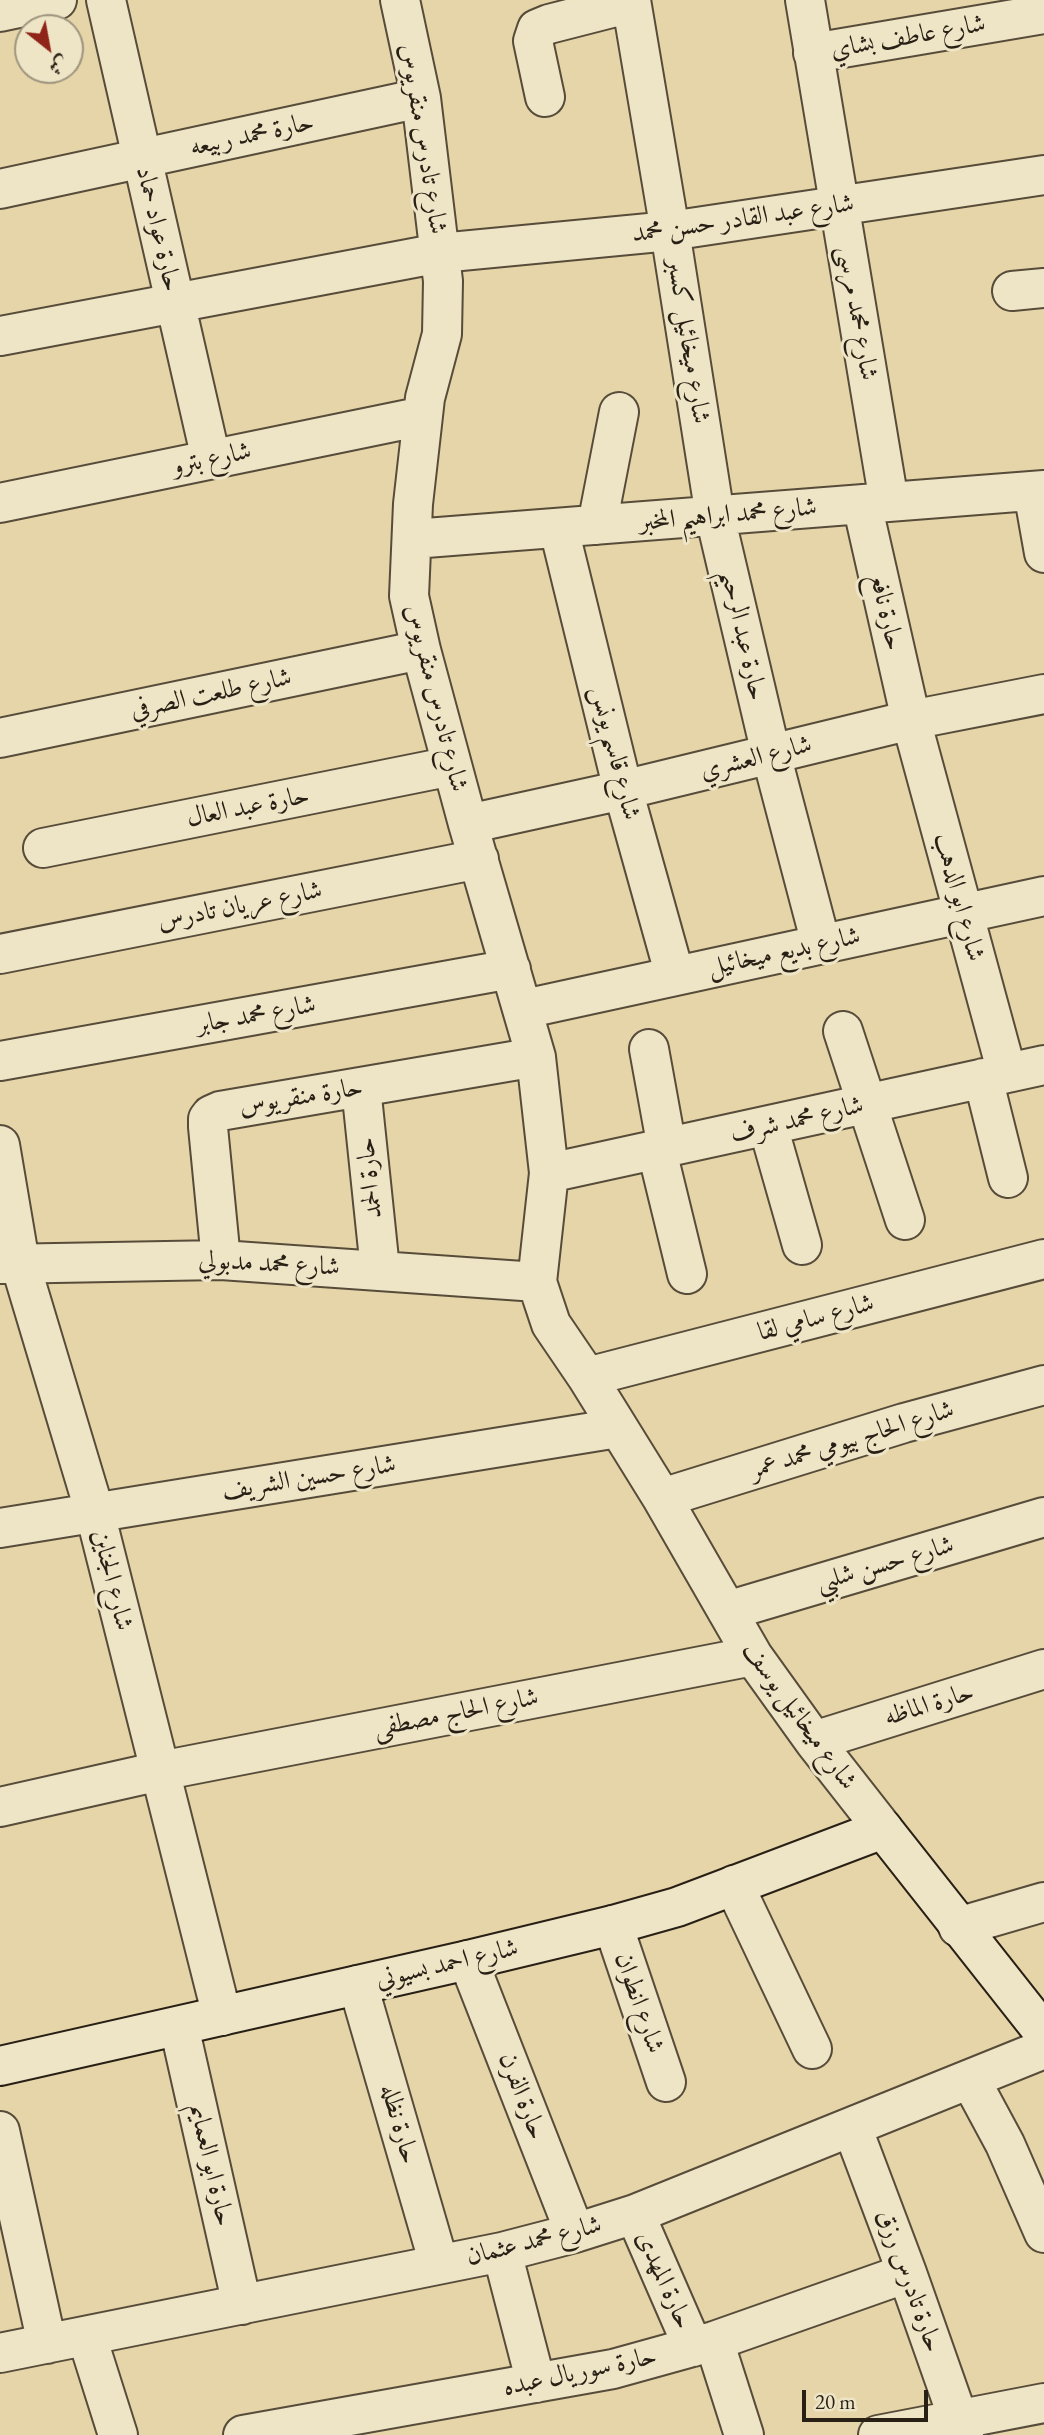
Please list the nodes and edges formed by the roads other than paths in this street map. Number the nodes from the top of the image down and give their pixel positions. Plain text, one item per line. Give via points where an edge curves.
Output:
1 (57, 0) edge
2 (106, 0) edge
3 (400, 0) edge
4 (805, 0) edge
5 (631, 2) edge
6 (0, 12) edge
7 (1044, 14) edge
8 (813, 53) junction
9 (545, 97) dead end
10 (421, 98) junction
11 (142, 159) junction
12 (1044, 175) edge
13 (0, 189) edge
14 (839, 205) junction
15 (670, 231) junction
16 (440, 253) junction
17 (175, 302) junction
18 (0, 336) edge
19 (619, 412) dead end
20 (423, 416) junction
21 (211, 459) junction
22 (1038, 490) edge
23 (0, 503) edge
24 (875, 503) junction
25 (715, 516) junction
26 (597, 526) junction
27 (559, 529) junction
28 (413, 539) junction
29 (1044, 553) edge
30 (421, 650) junction
31 (1044, 694) edge
32 (911, 720) junction
33 (0, 738) edge
34 (771, 754) junction
35 (452, 766) junction
36 (623, 790) junction
37 (474, 841) junction
38 (43, 848) dead end
39 (1044, 895) edge
40 (963, 913) junction
41 (821, 944) junction
42 (0, 954) edge
43 (511, 969) junction
44 (675, 976) junction
45 (524, 1009) junction
46 (843, 1031) dead end
47 (649, 1049) dead end
48 (536, 1057) junction
49 (0, 1061) edge
50 (1044, 1065) edge
51 (995, 1076) junction
52 (361, 1087) junction
53 (868, 1104) junction
54 (768, 1126) junction
55 (0, 1145) edge
56 (662, 1149) junction
57 (549, 1173) junction
58 (1008, 1178) dead end
59 (905, 1220) dead end
60 (802, 1245) dead end
61 (221, 1259) junction
62 (1044, 1259) edge
63 (10, 1264) edge
64 (380, 1269) junction
65 (687, 1274) dead end
66 (537, 1282) junction
67 (587, 1377) junction
68 (1044, 1385) edge
69 (618, 1428) junction
70 (662, 1499) junction
71 (95, 1513) junction
72 (1044, 1517) edge
73 (0, 1528) edge
74 (727, 1611) junction
75 (753, 1656) junction
76 (1044, 1669) edge
77 (814, 1741) junction
78 (160, 1770) junction
79 (0, 1807) edge
80 (883, 1829) junction
81 (734, 1885) junction
82 (1044, 1902) edge
83 (613, 1925) junction
84 (958, 1927) junction
85 (468, 1960) junction
86 (358, 1985) junction
87 (222, 2016) junction
88 (179, 2025) junction
89 (1044, 2033) edge
90 (812, 2049) dead end
91 (1044, 2049) edge
92 (0, 2066) edge
93 (970, 2079) junction
94 (666, 2082) dead end
95 (852, 2127) junction
96 (0, 2131) edge
97 (635, 2214) junction
98 (575, 2233) junction
99 (1044, 2233) edge
100 (502, 2252) junction
101 (439, 2264) junction
102 (907, 2273) junction
103 (243, 2305) junction
104 (87, 2337) junction
105 (47, 2344) junction
106 (703, 2344) junction
107 (0, 2353) edge
108 (536, 2383) junction
109 (1044, 2403) edge
110 (962, 2427) edge
111 (118, 2435) edge
112 (243, 2435) edge
113 (744, 2435) edge
114 (878, 2435) edge

1 - 6 street
2 - 11 street, حارة عواد حماد
3 - 10 street, شارع تادرس منقريوس
4 - 8 street, شارع محمد مرسى
5 - 9 street via 537,29 533,41
5 - 15 street, شارع ميخائيل كسبر
7 - 8 street, شارع عاطف بشاي
8 - 14 street, شارع محمد مرسى
10 - 11 street, حارة محمد ربيعه
10 - 16 street, شارع تادرس منقريوس
11 - 13 street, حارة محمد ربيعه
11 - 17 street, حارة عواد حماد
12 - 14 street, شارع عبد القادر حسن محمد
14 - 15 street, شارع عبد القادر حسن محمد
14 - 24 street, شارع محمد مرسى
15 - 16 street, شارع عبد القادر حسن محمد
15 - 25 street, شارع ميخائيل كسبر
16 - 17 street, شارع عبد القادر حسن محمد
16 - 20 street, شارع تادرس منقريوس via 442,334
17 - 18 street, شارع عبد القادر حسن محمد
17 - 21 street, حارة عواد حماد
19 - 26 street
20 - 21 street, شارع بترو
20 - 28 street, شارع تادرس منقريوس
21 - 23 street, شارع بترو
22 - 24 street, شارع محمد ابراهيم المخبر
22 - 29 street
24 - 25 street, شارع محمد ابراهيم المخبر
24 - 32 street, حارة نافع
25 - 26 street, شارع محمد ابراهيم المخبر
25 - 34 street, حارة عبد الرحيم
26 - 27 street, شارع محمد ابراهيم المخبر
27 - 28 street, شارع محمد ابراهيم المخبر
27 - 36 street, شارع قاسم يونس
28 - 30 street, شارع تادرس منقريوس via 409,596
30 - 33 street, شارع طلعت الصرفي
30 - 35 street, شارع تادرس منقريوس
31 - 32 street, شارع العشري
32 - 34 street, شارع العشري
32 - 40 street, شارع ابو الدهب
34 - 36 street, شارع العشري
34 - 41 street, حارة عبد الرحيم
35 - 37 street, شارع تادرس منقريوس
35 - 38 street, حارة عبد العال
36 - 37 street, شارع العشري
36 - 44 street, شارع قاسم يونس
37 - 42 street, شارع عريان تادرس
37 - 43 street, شارع تادرس منقريوس
39 - 40 street, شارع بديع ميخائيل
40 - 41 street, شارع بديع ميخائيل
40 - 51 street, شارع ابو الدهب
41 - 44 street, شارع بديع ميخائيل
43 - 45 street, شارع تادرس منقريوس
43 - 49 street, شارع محمد جابر
44 - 45 street, شارع بديع ميخائيل
45 - 48 street, شارع تادرس منقريوس
46 - 53 street
47 - 56 street
48 - 52 street, حارة منقريوس
48 - 57 street, شارع تادرس منقريوس
50 - 51 street, شارع محمد شرف
51 - 53 street, شارع محمد شرف
51 - 58 street, شارع ابو الدهب
52 - 61 street, حارة منقريوس via 211,1115 208,1127
52 - 64 street, حارة الحمد
53 - 54 street, شارع محمد شرف
53 - 59 street
54 - 56 street, شارع محمد شرف
54 - 60 street
55 - 63 street, شارع الجناين
56 - 57 street, شارع محمد شرف
56 - 65 street
57 - 66 street, شارع تادرس منقريوس
61 - 63 street, شارع محمد مدبولي
61 - 64 street, شارع محمد مدبولي
62 - 67 street, شارع سامي لقا
63 - 71 street, شارع الجناين
64 - 66 street, شارع محمد مدبولي
66 - 67 street, شارع تادرس منقريوس via 551,1324
67 - 69 street, شارع ميخائيل يوسف
68 - 70 street, شارع الحاج بيومي محمد عمر via 904,1423
69 - 70 street, شارع ميخائيل يوسف
69 - 71 street, شارع حسين الشريف
70 - 74 street, شارع ميخائيل يوسف
71 - 73 street, شارع حسين الشريف
71 - 78 street, شارع الجناين
72 - 74 street, شارع حسن شلبي
74 - 75 street, شارع ميخائيل يوسف
75 - 77 street, شارع ميخائيل يوسف
75 - 78 street, شارع الحاج مصطفى
76 - 77 street, حارة الماظه
77 - 80 street, شارع ميخائيل يوسف
78 - 79 street, شارع الحاج مصطفى
78 - 87 street, شارع الجناين
80 - 81 street, شارع احمد بسيوني
80 - 84 street, شارع ميخائيل يوسف
81 - 83 street, شارع احمد بسيوني
81 - 90 street
82 - 84 street
83 - 85 street, شارع احمد بسيوني
83 - 94 street, شارع انطوان
84 - 89 street, شارع ميخائيل يوسف
85 - 86 street, شارع احمد بسيوني
85 - 98 street, حارة الفرن
86 - 87 street, شارع احمد بسيوني
86 - 101 street, حارة نظله
87 - 88 street, شارع احمد بسيوني
88 - 92 street, شارع احمد بسيوني
88 - 103 street, حارة ابو العمايم
91 - 93 street, شارع محمد عثمان
93 - 95 street, شارع محمد عثمان
93 - 99 street
95 - 97 street, شارع محمد عثمان
95 - 102 street, حارة تادرس رزق
96 - 105 street
97 - 98 street, شارع محمد عثمان
97 - 106 street, حارة المهدى
98 - 100 street, شارع محمد عثمان
100 - 101 street, شارع محمد عثمان
100 - 108 street
101 - 103 street, شارع محمد عثمان
102 - 106 street, حارة سوريال عبده
102 - 110 street, حارة تادرس رزق
103 - 104 street, شارع محمد عثمان
104 - 105 street, شارع محمد عثمان
104 - 111 street
105 - 107 street, شارع محمد عثمان
106 - 108 street, حارة سوريال عبده via 613,2369
106 - 113 street, حارة المهدى
108 - 112 street, حارة سوريال عبده
109 - 110 street
110 - 114 street

